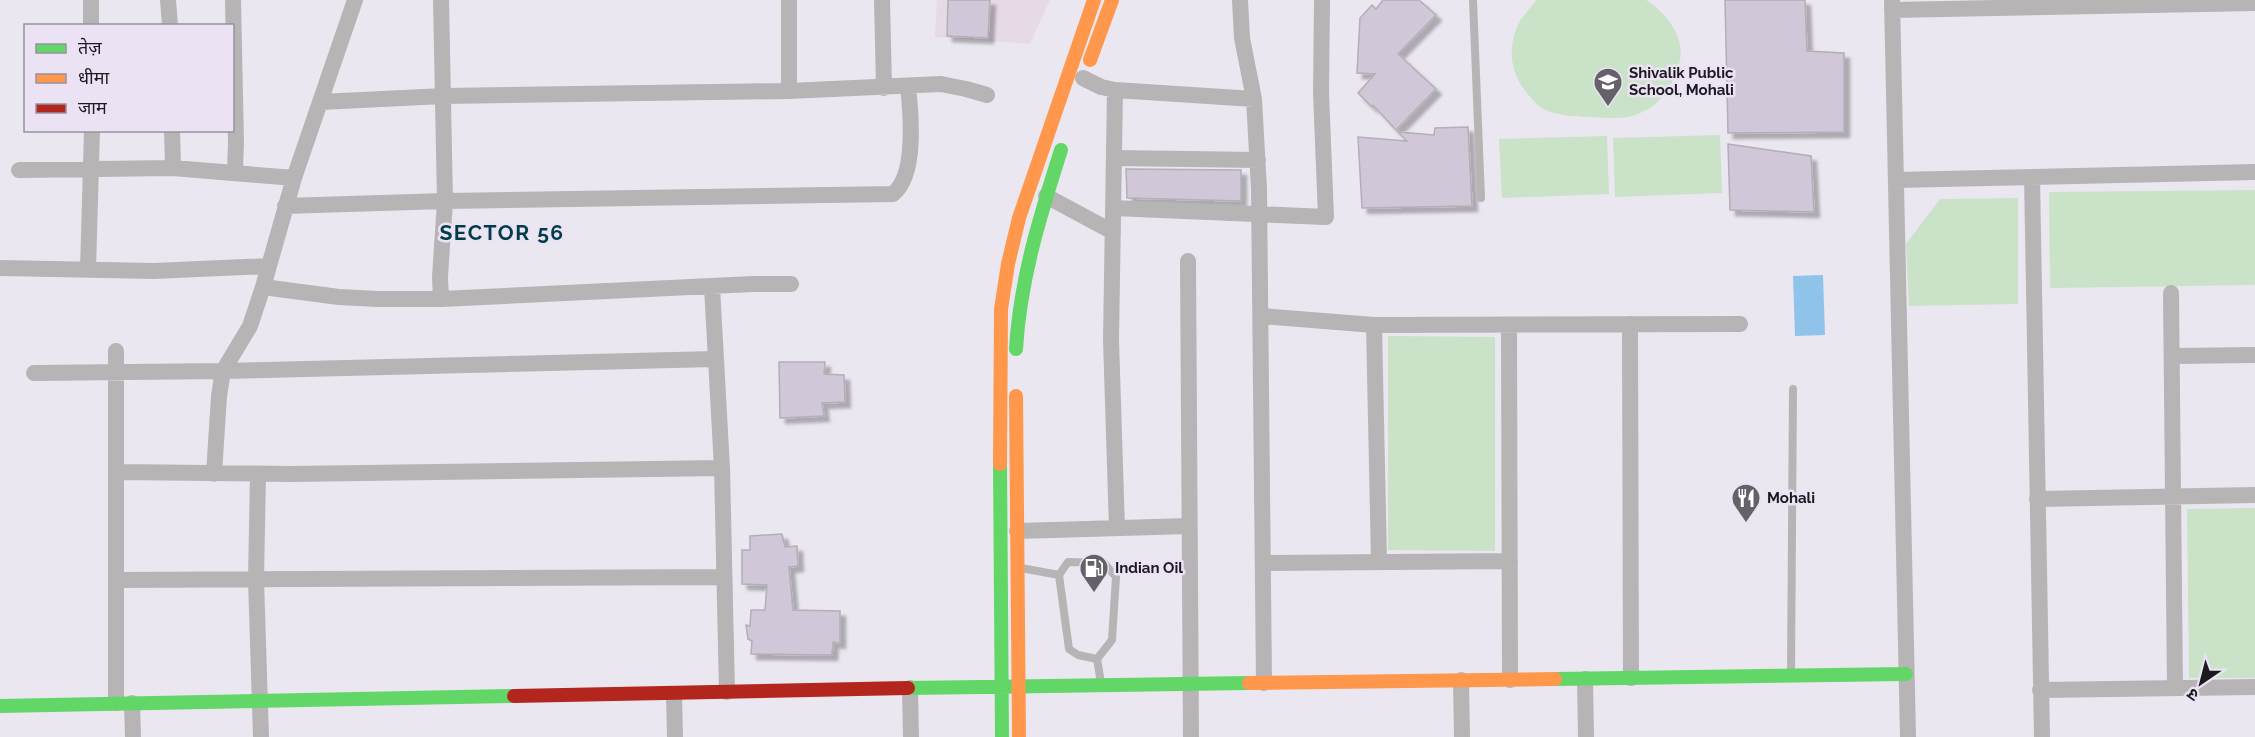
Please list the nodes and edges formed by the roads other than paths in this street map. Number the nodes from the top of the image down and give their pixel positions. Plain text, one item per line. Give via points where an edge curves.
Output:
1 (91, 0) edge
2 (168, 0) edge
3 (233, 0) edge
4 (355, 0) edge
5 (441, 0) edge
6 (789, 0) edge
7 (882, 0) edge
8 (1094, 0) edge
9 (1112, 0) edge
10 (1240, 0) edge
11 (1322, 0) edge
12 (1473, 0) edge
13 (2055, 3) edge
14 (2255, 3) edge
15 (1892, 5) edge
16 (91, 24) edge
17 (170, 24) edge
18 (234, 24) edge
19 (234, 48) edge
20 (1077, 80) junction
21 (908, 86) junction
22 (884, 88) junction
23 (1116, 90) junction
24 (789, 91) junction
25 (987, 95) dead end
26 (444, 96) junction
27 (1254, 99) junction
28 (320, 102) junction
29 (92, 132) edge
30 (172, 132) edge
31 (1066, 132) dead end
32 (1114, 158) junction
33 (1258, 159) junction
34 (173, 168) junction
35 (19, 170) dead end
36 (91, 170) junction
37 (235, 171) junction
38 (2255, 172) edge
39 (2032, 177) junction
40 (294, 178) junction
41 (1896, 180) junction
42 (1046, 196) junction
43 (1481, 198) dead end
44 (445, 201) junction
45 (285, 206) junction
46 (1114, 208) junction
47 (1258, 213) junction
48 (1113, 232) junction
49 (1188, 261) dead end
50 (269, 266) junction
51 (0, 268) edge
52 (88, 270) junction
53 (791, 284) dead end
54 (263, 287) junction
55 (712, 287) junction
56 (2171, 293) dead end
57 (441, 299) junction
58 (1261, 316) junction
59 (1630, 324) junction
60 (1740, 324) dead end
61 (1374, 325) junction
62 (1509, 325) junction
63 (116, 351) dead end
64 (2172, 356) junction
65 (2255, 356) edge
66 (715, 359) junction
67 (1016, 362) dead end
68 (223, 371) junction
69 (34, 373) dead end
70 (116, 373) junction
71 (1016, 384) dead end
72 (1793, 389) dead end
73 (722, 468) junction
74 (117, 472) junction
75 (214, 474) junction
76 (258, 474) junction
77 (2255, 495) edge
78 (2174, 497) junction
79 (2037, 499) junction
80 (1189, 526) junction
81 (1117, 528) junction
82 (1017, 531) junction
83 (1510, 561) junction
84 (1264, 562) junction
85 (1378, 562) junction
86 (1018, 567) junction
87 (1059, 575) junction
88 (723, 577) junction
89 (117, 580) junction
90 (256, 580) junction
91 (1096, 659) junction
92 (1906, 674) junction
93 (1791, 676) junction
94 (1631, 678) junction
95 (1585, 679) junction
96 (1461, 680) junction
97 (1510, 680) junction
98 (1263, 683) junction
99 (1190, 684) junction
100 (1102, 685) junction
101 (1001, 686) junction
102 (1018, 686) junction
103 (2255, 687) edge
104 (910, 688) junction
105 (2175, 688) junction
106 (2040, 690) junction
107 (727, 692) junction
108 (674, 694) junction
109 (260, 700) junction
110 (124, 703) junction
111 (0, 706) edge
112 (133, 737) edge
113 (261, 737) edge
114 (675, 737) edge
115 (911, 737) edge
116 (1002, 737) edge
117 (1019, 737) edge
118 (1191, 737) edge
119 (1462, 737) edge
120 (1586, 737) edge
121 (1908, 737) edge
122 (2042, 737) edge

1 - 16 street
2 - 17 street
3 - 18 street
4 - 28 street
5 - 26 street
6 - 24 street
7 - 22 street
8 - 20 street
9 - 20 street
10 - 27 street via 1242,38
11 - 47 street via 1326,217
12 - 43 lane
13 - 14 street
13 - 15 street
15 - 41 street
19 - 37 street
20 - 23 street
20 - 101 street via 1050,132 1019,218 1001,309
21 - 22 street
21 - 25 street via 941,84
21 - 44 street via 908,166 900,188 893,194
22 - 24 street
23 - 27 street
23 - 32 street
24 - 26 street
26 - 28 street
26 - 44 street
27 - 33 street
28 - 40 street
29 - 36 street
30 - 34 street
31 - 42 street
32 - 33 street
32 - 46 street
33 - 47 street
34 - 36 street
34 - 37 street
35 - 36 street
36 - 52 street
37 - 40 street
38 - 39 street
39 - 41 street
39 - 79 street
40 - 45 street
41 - 92 street
42 - 48 street
42 - 67 street via 1024,270
44 - 45 street
44 - 57 street
45 - 50 street
46 - 47 street
46 - 48 street
47 - 58 street
48 - 81 street via 1111,340
49 - 80 street
50 - 52 street
50 - 54 street
51 - 52 street
53 - 55 street
54 - 57 street via 378,299
54 - 68 street via 250,326
55 - 57 street
55 - 66 street
56 - 64 street
58 - 61 street
58 - 84 street
59 - 60 street
59 - 62 street
59 - 94 street
61 - 62 street
61 - 85 street
62 - 83 street
63 - 70 street
64 - 65 street
64 - 78 street
66 - 68 street
66 - 73 street
68 - 70 street
68 - 75 street
69 - 70 street
70 - 74 street
71 - 82 street
72 - 93 lane
73 - 76 street
73 - 88 street
74 - 75 street
74 - 89 street
75 - 76 street
76 - 90 street
77 - 78 street
78 - 79 street
78 - 105 street
79 - 106 street
80 - 81 street
80 - 99 street
81 - 82 street
82 - 86 street
83 - 85 street
83 - 97 street
84 - 85 street
84 - 98 street
86 - 87 lane
86 - 102 street
87 - 91 lane via 1069,649
87 - 91 lane via 1068,562 1104,563 1116,577 1112,640
88 - 90 street
88 - 107 street
89 - 90 street
89 - 110 street
90 - 109 street
91 - 100 lane
92 - 93 street
92 - 121 street
93 - 94 street
94 - 95 street
95 - 97 street
95 - 120 street
96 - 97 street
96 - 98 street
96 - 119 street
98 - 99 street
99 - 100 street
99 - 118 street
100 - 102 street
101 - 102 street
101 - 104 street
101 - 116 street
102 - 117 street
103 - 105 street
104 - 107 street
104 - 115 street
105 - 106 street
106 - 122 street
107 - 108 street
108 - 109 street
108 - 114 street
109 - 110 street
109 - 113 street
110 - 111 street
110 - 112 street

